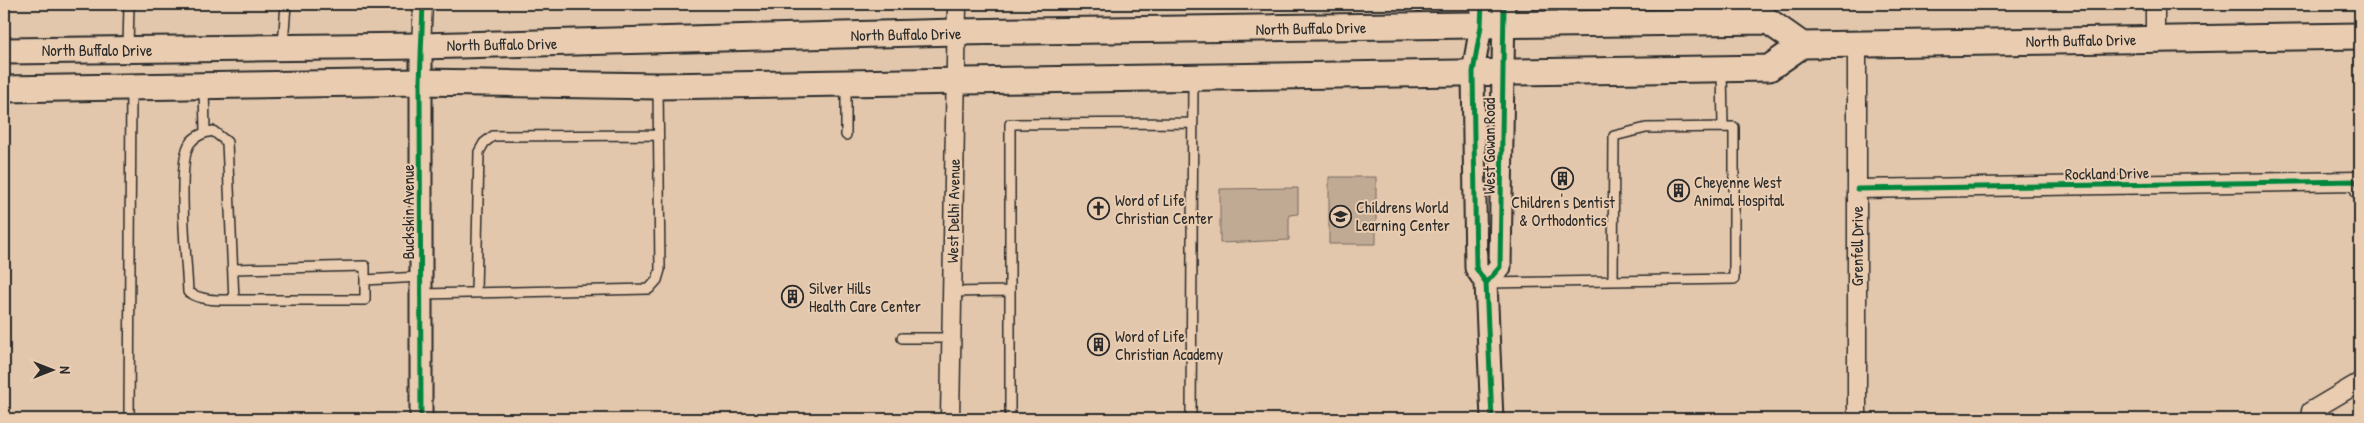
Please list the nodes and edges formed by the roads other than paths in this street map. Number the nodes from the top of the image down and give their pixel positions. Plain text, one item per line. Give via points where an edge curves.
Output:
1 (129, 4) edge
2 (286, 4) edge
3 (422, 4) edge
4 (957, 4) edge
5 (2155, 4) edge
6 (1492, 15) edge
7 (956, 32) junction
8 (2360, 36) edge
9 (2155, 39) junction
10 (1857, 44) junction
11 (1802, 45) junction
12 (421, 46) junction
13 (282, 48) junction
14 (128, 50) junction
15 (34, 51) junction
16 (4, 52) edge
17 (4, 64) edge
18 (1722, 69) junction
19 (1473, 72) junction
20 (1502, 72) junction
21 (1194, 76) junction
22 (955, 80) junction
23 (420, 82) junction
24 (846, 82) junction
25 (204, 86) junction
26 (658, 86) junction
27 (131, 87) junction
28 (4, 89) edge
29 (1192, 123) junction
30 (1723, 127) junction
31 (204, 132) junction
32 (658, 135) junction
33 (846, 135) dead end
34 (2359, 186) edge
35 (1857, 189) junction
36 (234, 269) junction
37 (366, 280) junction
38 (1613, 280) junction
39 (1486, 283) junction
40 (421, 286) junction
41 (1009, 291) junction
42 (951, 292) junction
43 (476, 293) junction
44 (234, 300) junction
45 (902, 338) dead end
46 (951, 338) junction
47 (2360, 382) edge
48 (129, 419) edge
49 (421, 419) edge
50 (950, 419) edge
51 (1010, 419) edge
52 (1191, 419) edge
53 (1492, 419) edge
54 (1857, 419) edge
55 (2310, 419) edge

1 - 14 lane
2 - 13 lane
3 - 12 street, Buckskin Avenue
4 - 7 street, West Delhi Avenue
5 - 9 street
6 - 7 main road, North Buffalo Drive
6 - 11 main road, North Buffalo Drive via 1768,21
6 - 19 street, West Gowan Road
6 - 20 street, West Gowan Road
7 - 12 main road, North Buffalo Drive
7 - 22 street, West Delhi Avenue
8 - 9 main road, North Buffalo Drive
9 - 10 main road, North Buffalo Drive
10 - 11 main road, North Buffalo Drive
10 - 35 street, Grenfell Drive
11 - 18 main road via 1769,68
12 - 13 main road, North Buffalo Drive
12 - 23 street, Buckskin Avenue
13 - 14 main road, North Buffalo Drive
14 - 15 main road, North Buffalo Drive
15 - 16 main road, North Buffalo Drive
15 - 17 main road
18 - 20 main road
18 - 30 lane
19 - 20 main road
19 - 21 main road
19 - 39 street, West Gowan Road via 1476,268
20 - 39 street, West Gowan Road via 1500,267
21 - 22 main road
21 - 29 lane
22 - 24 main road
22 - 42 street, West Delhi Avenue
23 - 25 main road
23 - 26 main road
23 - 40 street, Buckskin Avenue
24 - 26 main road
24 - 33 lane
25 - 27 main road
25 - 31 lane
26 - 32 lane
27 - 28 main road
27 - 48 lane
29 - 41 lane via 1010,124
29 - 52 lane
30 - 38 lane via 1646,128 1614,136
30 - 38 lane via 1734,127 1734,279
31 - 36 lane via 213,131 227,142
31 - 44 lane via 190,143 183,165 188,292 198,298
32 - 43 lane via 493,136 484,143 479,152
32 - 43 lane via 660,270 649,289
34 - 35 street, Rockland Drive
35 - 54 street, Grenfell Drive
36 - 37 lane via 365,266
36 - 44 lane
37 - 40 lane
37 - 44 lane via 366,300
38 - 39 lane
39 - 53 street, West Gowan Road
40 - 43 lane
40 - 49 street, Buckskin Avenue
41 - 42 lane
41 - 51 lane
42 - 46 street, West Delhi Avenue
45 - 46 lane
46 - 50 street, West Delhi Avenue
47 - 55 street via 2310,412

